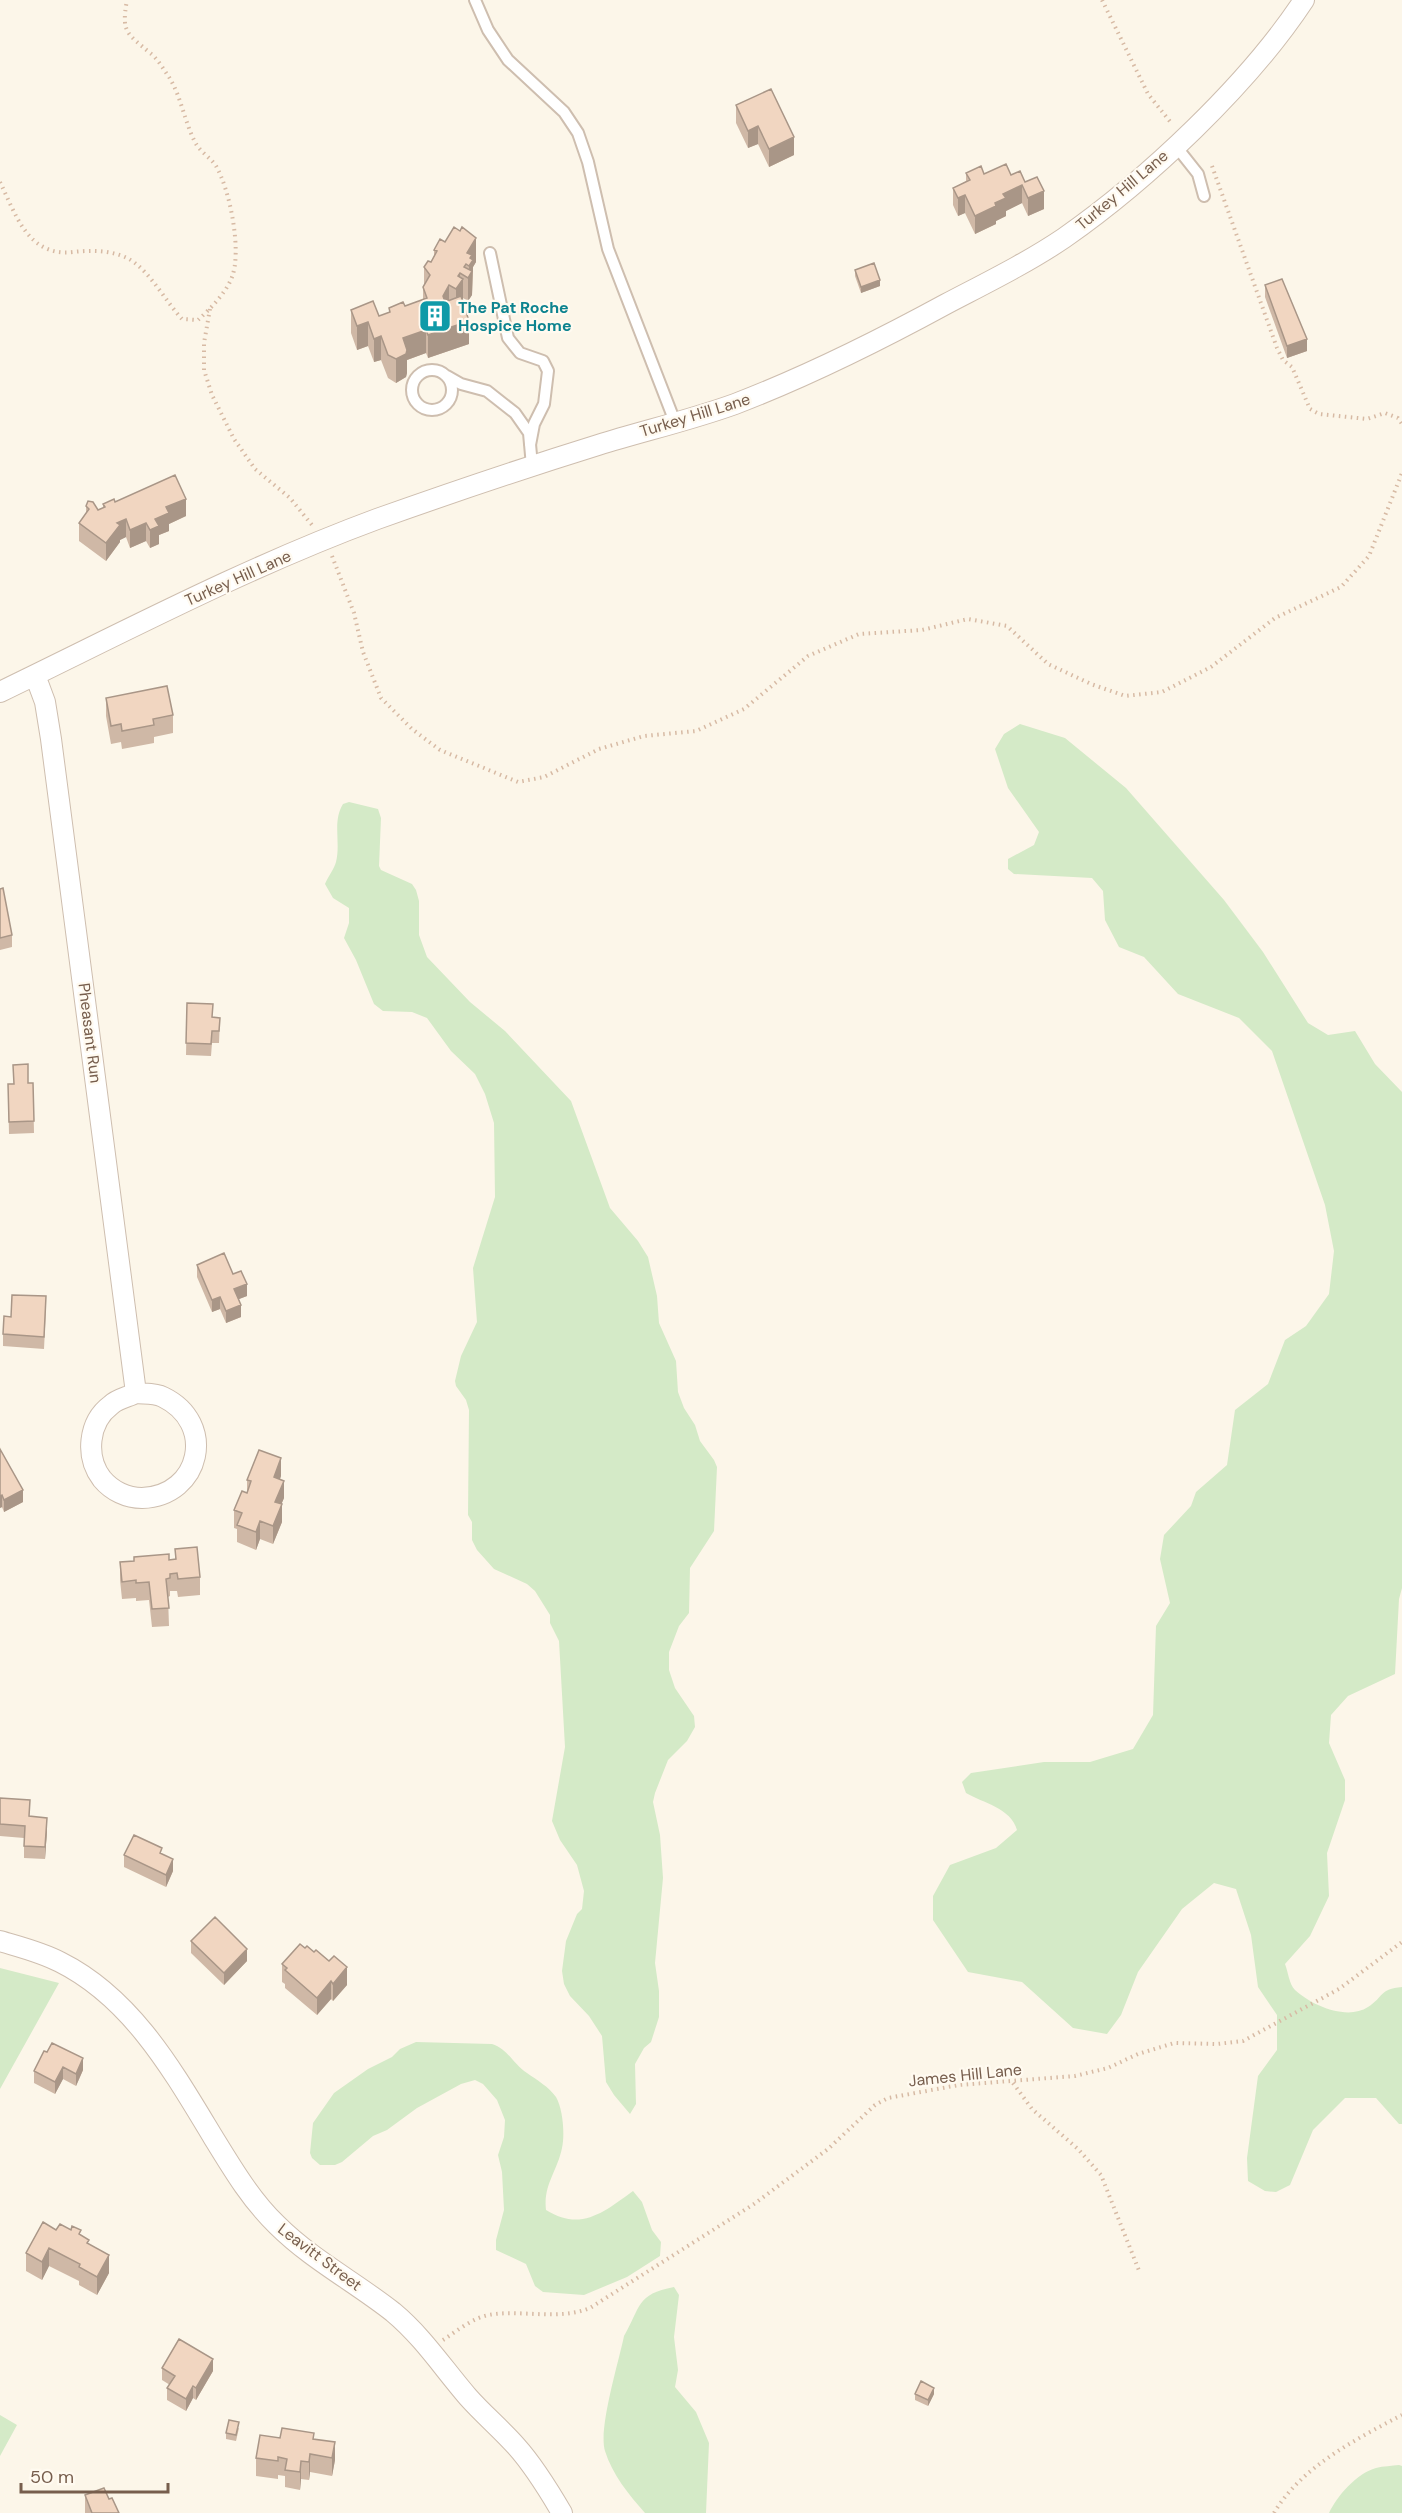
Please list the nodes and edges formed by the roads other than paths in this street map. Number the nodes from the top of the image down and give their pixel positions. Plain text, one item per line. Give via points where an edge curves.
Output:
1 (475, 0) edge
2 (1304, 0) edge
3 (1179, 142) junction
4 (1204, 196) dead end
5 (490, 254) dead end
6 (447, 376) junction
7 (471, 387) junction
8 (449, 401) junction
9 (675, 422) junction
10 (530, 445) junction
11 (532, 466) junction
12 (35, 675) junction
13 (0, 692) edge
14 (136, 1393) junction
15 (0, 1941) edge
16 (562, 2513) edge

1 - 9 lane via 488,30 508,60 564,112 578,133 608,249
2 - 3 street, Turkey Hill Lane via 1255,64
3 - 4 lane via 1198,174
3 - 9 street, Turkey Hill Lane via 1093,217 1006,273 807,375 733,405
5 - 10 lane via 508,338 519,353 543,362 548,371 543,405
6 - 7 lane
6 - 8 lane via 452,388
6 - 8 lane via 435,370 422,373 412,389 416,401 426,409 439,409
7 - 8 lane
7 - 10 lane via 487,391 515,413 526,427
9 - 11 street, Turkey Hill Lane
10 - 11 lane
11 - 12 street, Turkey Hill Lane via 325,540 168,609
12 - 13 street, Turkey Hill Lane
12 - 14 street, Pheasant Run via 45,702 52,750
14 - 14 street via 161,1396 182,1410 192,1424 196,1440 195,1459 187,1476 172,1491 155,1497 135,1498 119,1493 102,1478 92,1457 91,1436 98,1419 111,1404
15 - 16 street, Leavitt Street via 59,1961 111,1997 166,2062 232,2169 276,2225 394,2314 429,2348 521,2453

